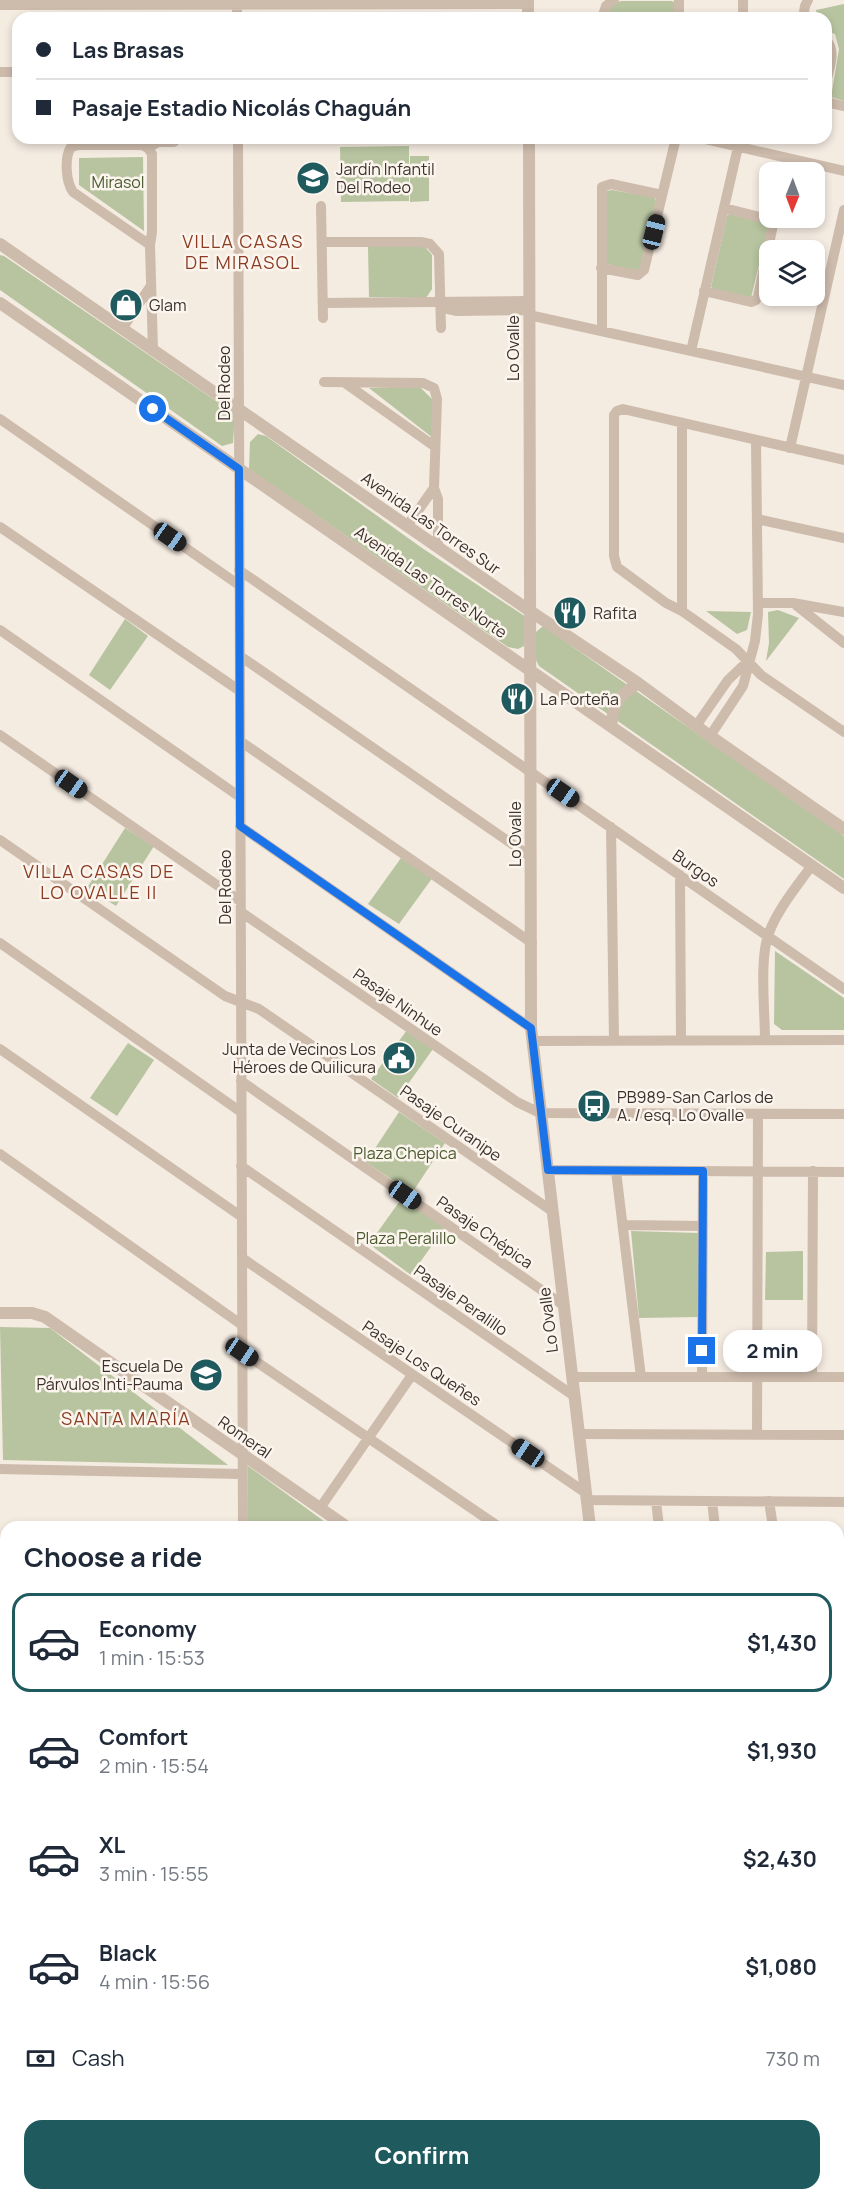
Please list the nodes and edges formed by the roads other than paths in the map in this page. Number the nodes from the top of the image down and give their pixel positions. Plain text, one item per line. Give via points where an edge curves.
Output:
1 (614, 0) edge
2 (237, 2) edge
3 (528, 2) edge
4 (0, 5) edge
5 (604, 12) edge
6 (155, 144) edge
7 (238, 144) edge
8 (529, 144) edge
9 (675, 144) edge
10 (742, 144) edge
11 (148, 148) junction
12 (844, 171) edge
13 (662, 195) junction
14 (321, 206) dead end
15 (724, 208) junction
16 (844, 210) edge
17 (322, 242) junction
18 (0, 244) edge
19 (150, 245) junction
20 (601, 268) junction
21 (150, 287) junction
22 (704, 291) junction
23 (0, 303) edge
24 (323, 303) junction
25 (440, 303) junction
26 (529, 309) junction
27 (323, 318) dead end
28 (441, 328) dead end
29 (122, 329) junction
30 (602, 331) junction
31 (153, 351) junction
32 (691, 351) junction
33 (806, 376) junction
34 (324, 382) dead end
35 (344, 383) junction
36 (844, 385) edge
37 (239, 410) junction
38 (0, 419) edge
39 (682, 423) junction
40 (756, 440) junction
41 (435, 446) junction
42 (790, 448) junction
43 (844, 460) edge
44 (239, 469) junction
45 (434, 488) junction
46 (757, 519) junction
47 (407, 526) junction
48 (0, 527) edge
49 (844, 538) edge
50 (438, 548) junction
51 (239, 570) junction
52 (239, 585) junction
53 (758, 603) junction
54 (793, 603) junction
55 (530, 611) junction
56 (682, 611) junction
57 (844, 612) edge
58 (0, 630) edge
59 (844, 643) edge
60 (240, 656) junction
61 (749, 660) junction
62 (531, 671) junction
63 (638, 683) junction
64 (240, 691) junction
65 (611, 726) junction
66 (696, 726) junction
67 (844, 732) edge
68 (0, 735) edge
69 (710, 736) junction
70 (240, 741) junction
71 (531, 771) junction
72 (240, 797) junction
73 (240, 826) junction
74 (611, 827) junction
75 (844, 829) edge
76 (0, 840) edge
77 (531, 857) junction
78 (812, 865) junction
79 (680, 875) junction
80 (844, 888) edge
81 (241, 907) junction
82 (768, 936) junction
83 (0, 943) edge
84 (532, 943) junction
85 (844, 989) edge
86 (241, 1002) junction
87 (532, 1034) junction
88 (681, 1040) junction
89 (765, 1040) junction
90 (844, 1040) edge
91 (614, 1041) junction
92 (0, 1049) edge
93 (241, 1082) junction
94 (241, 1112) junction
95 (540, 1113) junction
96 (758, 1114) junction
97 (844, 1114) edge
98 (0, 1154) edge
99 (242, 1166) junction
100 (548, 1170) junction
101 (616, 1171) junction
102 (703, 1171) junction
103 (758, 1171) junction
104 (813, 1172) junction
105 (844, 1172) edge
106 (552, 1211) junction
107 (242, 1217) junction
108 (623, 1226) junction
109 (703, 1226) junction
110 (242, 1258) junction
111 (563, 1305) junction
112 (0, 1313) edge
113 (242, 1325) junction
114 (242, 1352) junction
115 (412, 1374) junction
116 (572, 1377) junction
117 (641, 1377) junction
118 (702, 1377) junction
119 (757, 1377) junction
120 (812, 1377) junction
121 (844, 1377) edge
122 (574, 1396) junction
123 (579, 1434) junction
124 (757, 1435) junction
125 (844, 1435) edge
126 (368, 1438) junction
127 (242, 1455) junction
128 (0, 1469) edge
129 (242, 1473) junction
130 (586, 1497) junction
131 (656, 1501) junction
132 (712, 1501) junction
133 (769, 1502) junction
134 (844, 1502) edge
135 (320, 1508) junction
136 (243, 1521) edge
137 (338, 1521) edge
138 (490, 1521) edge
139 (589, 1521) edge
140 (658, 1521) edge
141 (714, 1521) edge
142 (772, 1521) edge

1 - 5 street
2 - 3 street
2 - 4 street
6 - 11 street
7 - 37 street, Del Rodeo
8 - 26 street, Lo Ovalle
9 - 13 street
10 - 12 street
10 - 15 street
11 - 19 street via 152,158
11 - 19 street via 74,145 68,151 68,184 73,192
13 - 20 street via 643,272 638,275
13 - 20 street via 610,184 602,187
14 - 17 street
15 - 22 street
15 - 22 street via 772,223 761,285 753,302
16 - 33 street
17 - 24 street
17 - 25 street via 430,243 438,254
18 - 29 street, Avenida Las Torres Sur
19 - 21 street
20 - 30 street
21 - 29 street
21 - 31 street
22 - 32 street
23 - 44 street, Avenida Las Torres Norte
24 - 25 street
24 - 27 street
25 - 26 street via 456,301
25 - 28 street
26 - 30 street
26 - 55 street, Lo Ovalle
29 - 31 street, Avenida Las Torres Sur
30 - 32 street
31 - 37 street, Avenida Las Torres Sur
32 - 33 street
33 - 36 street
33 - 42 street
34 - 35 street
35 - 41 street
35 - 41 street via 431,386 437,399
37 - 44 street, Del Rodeo
37 - 47 street, Avenida Las Torres Sur
38 - 52 street
39 - 40 street
39 - 56 street
39 - 56 street via 623,409 614,418 616,567
40 - 42 street
40 - 46 street
41 - 45 street
42 - 43 street
44 - 51 street, Del Rodeo
44 - 62 street, Avenida Las Torres Norte
45 - 47 street
45 - 50 street via 438,500
46 - 49 street
46 - 53 street
47 - 50 street, Avenida Las Torres Sur
48 - 64 street
50 - 55 street, Avenida Las Torres Sur
51 - 52 street, Del Rodeo
51 - 71 street, Burgos
52 - 60 street, Del Rodeo
53 - 54 street
53 - 61 street
54 - 57 street
54 - 59 street
55 - 62 street, Lo Ovalle
55 - 63 street, Avenida Las Torres Sur
56 - 61 street
58 - 72 street
60 - 64 street, Del Rodeo
60 - 77 street
61 - 66 street via 728,680
61 - 67 street via 761,675
61 - 69 street via 739,694
62 - 65 street, Avenida Las Torres Norte
62 - 71 street, Lo Ovalle
63 - 65 street via 614,704
63 - 66 street, Avenida Las Torres Sur
64 - 70 street, Del Rodeo
65 - 78 street, Avenida Las Torres Norte
66 - 69 street, Avenida Las Torres Sur
68 - 81 street, Pasaje Ninhue
69 - 75 street, Avenida Las Torres Sur
70 - 72 street, Del Rodeo
70 - 84 street
71 - 74 street, Burgos
71 - 77 street, Lo Ovalle
72 - 73 street, Del Rodeo
73 - 81 street, Del Rodeo
73 - 87 street
74 - 79 street, Burgos
74 - 91 street
76 - 86 street, Pasaje Curanipe via 225,996
77 - 84 street, Lo Ovalle
78 - 80 street, Avenida Las Torres Norte
78 - 82 street
79 - 82 street, Burgos
79 - 88 street
81 - 86 street, Del Rodeo
81 - 95 street, Pasaje Ninhue via 517,1102
82 - 85 street, Burgos
82 - 89 street via 764,956
83 - 94 street
84 - 87 street, Lo Ovalle
86 - 93 street, Del Rodeo
86 - 106 street, Pasaje Curanipe via 259,1009
87 - 91 street
87 - 95 street, Lo Ovalle
88 - 89 street
88 - 91 street
89 - 90 street
92 - 107 street
93 - 94 street, Del Rodeo
93 - 111 street, Pasaje Chépica
94 - 99 street, Del Rodeo
95 - 96 street
95 - 100 street, Lo Ovalle
96 - 97 street
96 - 103 street
98 - 113 street
99 - 107 street, Del Rodeo
99 - 122 street, Pasaje Peralillo
100 - 101 street
100 - 106 street, Lo Ovalle
101 - 102 street
101 - 108 street
102 - 103 street
102 - 109 street
103 - 104 street
103 - 119 street
104 - 105 street
104 - 120 street
106 - 111 street, Lo Ovalle
107 - 110 street, Del Rodeo
108 - 109 street
108 - 117 street
109 - 118 street
110 - 113 street, Del Rodeo
110 - 115 street, Pasaje Los Queñes
111 - 116 street, Lo Ovalle
112 - 127 street, Romeral via 45,1317
113 - 114 street, Del Rodeo
114 - 126 street
114 - 127 street, Del Rodeo
115 - 126 street
115 - 130 street, Pasaje Los Queñes
116 - 117 street
116 - 122 street, Lo Ovalle
117 - 118 street
118 - 119 street
119 - 120 street
119 - 124 street
120 - 121 street
122 - 123 street, Lo Ovalle
123 - 124 street
123 - 130 street, Lo Ovalle
124 - 125 street
126 - 135 street
126 - 138 street
127 - 129 street, Del Rodeo
127 - 135 street, Romeral
128 - 129 street
129 - 136 street, Del Rodeo
130 - 131 street
130 - 139 street, Lo Ovalle
131 - 132 street
131 - 140 street
132 - 133 street
132 - 141 street
133 - 134 street
133 - 142 street
135 - 137 street, Romeral

